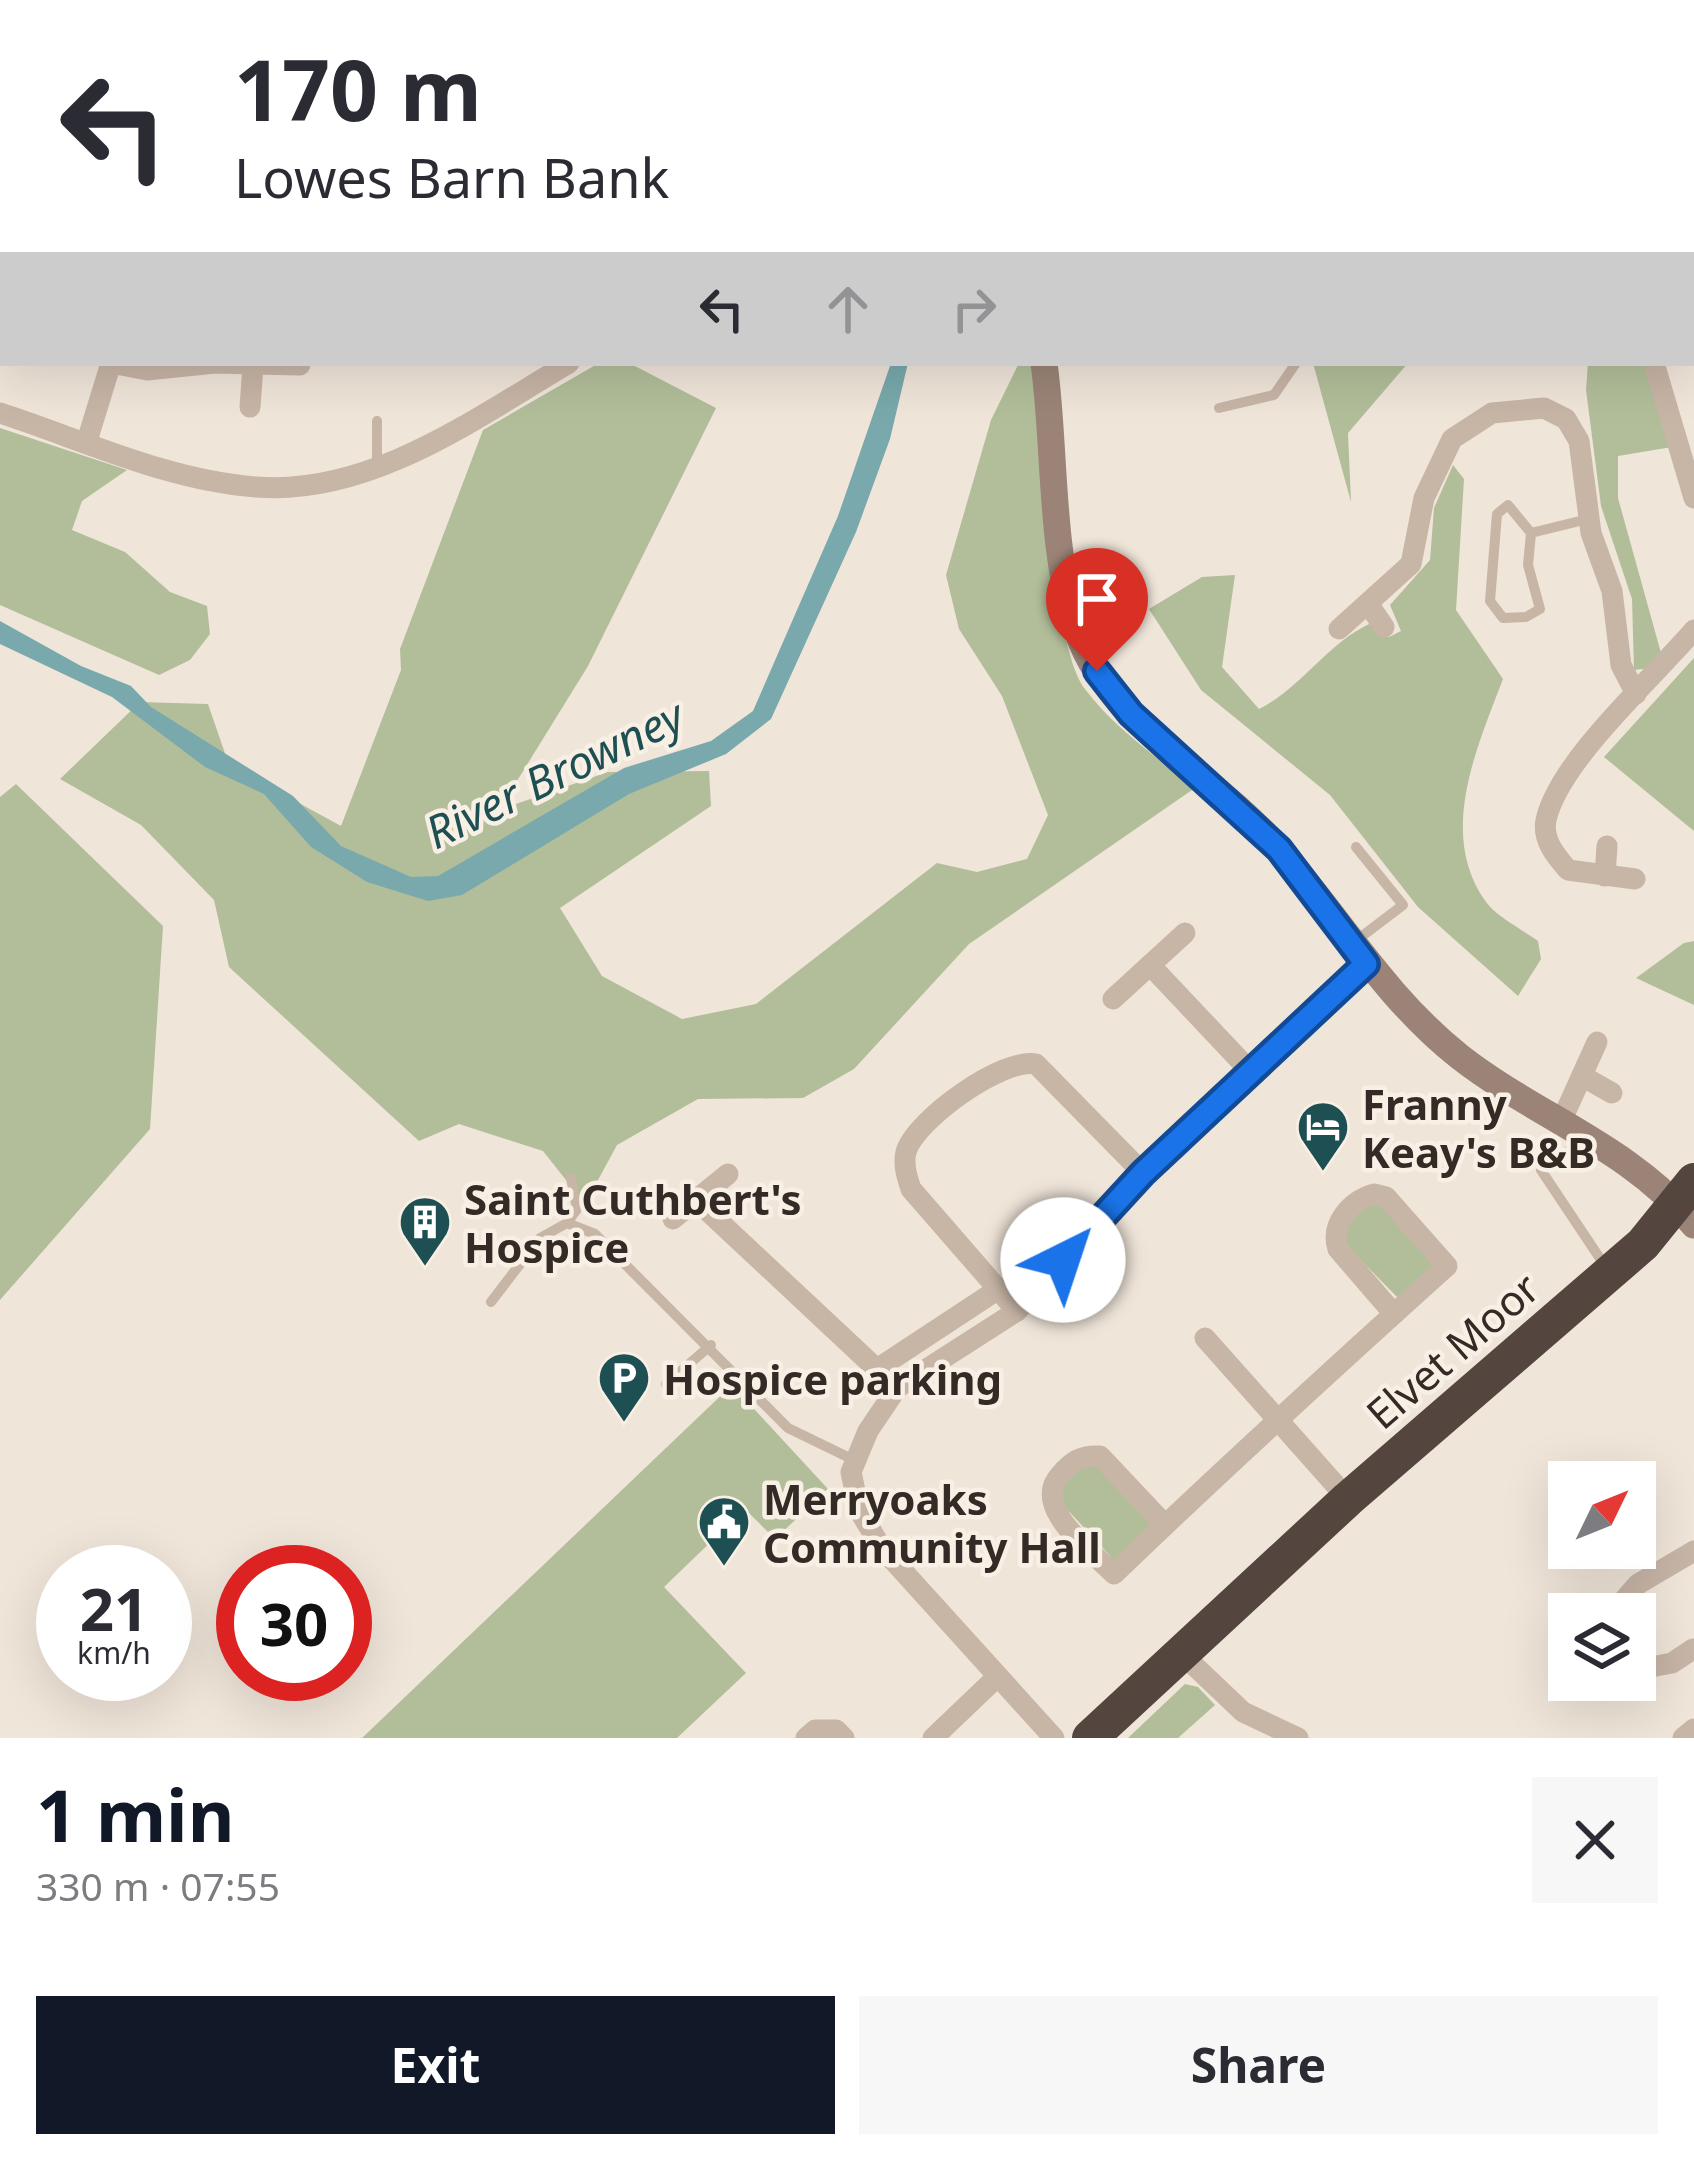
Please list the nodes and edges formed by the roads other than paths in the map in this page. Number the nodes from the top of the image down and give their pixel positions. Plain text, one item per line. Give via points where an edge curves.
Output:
1 (110, 366) edge
2 (126, 366) edge
3 (233, 366) edge
4 (254, 366) edge
5 (563, 366) edge
6 (1044, 366) edge
7 (1294, 366) edge
8 (1655, 366) edge
9 (250, 407) dead end
10 (1219, 408) dead end
11 (0, 413) edge
12 (377, 421) dead end
13 (87, 441) junction
14 (377, 467) junction
15 (1694, 498) edge
16 (1588, 519) junction
17 (1531, 533) junction
18 (1369, 605) junction
19 (1384, 627) dead end
20 (1339, 629) dead end
21 (1694, 630) edge
22 (1636, 694) junction
23 (1356, 847) dead end
24 (1607, 847) dead end
25 (1605, 876) junction
26 (1635, 879) dead end
27 (1185, 933) dead end
28 (1358, 955) junction
29 (1150, 964) junction
30 (1114, 999) dead end
31 (1597, 1042) dead end
32 (1251, 1072) junction
33 (1582, 1076) junction
34 (1612, 1093) dead end
35 (1560, 1124) junction
36 (1587, 1138) junction
37 (1143, 1173) junction
38 (728, 1174) dead end
39 (571, 1178) dead end
40 (696, 1200) junction
41 (1688, 1204) edge
42 (673, 1219) dead end
43 (567, 1222) junction
44 (1610, 1274) junction
45 (997, 1290) junction
46 (491, 1302) dead end
47 (1017, 1311) junction
48 (1394, 1314) junction
49 (1204, 1338) dead end
50 (711, 1345) junction
51 (877, 1369) junction
52 (666, 1384) dead end
53 (897, 1388) junction
54 (1275, 1419) junction
55 (856, 1461) junction
56 (1348, 1499) junction
57 (1165, 1525) junction
58 (1694, 1551) edge
59 (1630, 1593) edge
60 (1182, 1654) junction
61 (1687, 1660) edge
62 (1656, 1668) edge
63 (998, 1677) junction
64 (1694, 1729) edge
65 (806, 1738) edge
66 (844, 1738) edge
67 (933, 1738) edge
68 (1054, 1738) edge
69 (1090, 1738) edge
70 (1298, 1738) edge
71 (1683, 1738) edge

1 - 13 street
2 - 3 street
4 - 9 street
5 - 14 street
6 - 28 street via 1070,599 1097,671 1131,714 1244,812
7 - 10 lane via 1274,395
8 - 15 street
11 - 13 street
12 - 14 lane
13 - 14 street via 206,480 256,487 327,482
16 - 17 lane
16 - 18 street via 1580,441 1566,418 1544,408 1492,413 1452,439 1439,459 1412,564
16 - 22 street via 1612,591 1621,665
17 - 17 lane via 1528,565 1540,608 1504,618 1490,601 1497,514 1508,505
18 - 19 street
18 - 20 street
21 - 22 street
22 - 25 street via 1593,741 1546,820 1568,870
23 - 28 lane via 1403,905
24 - 25 street
25 - 26 street
27 - 29 street
28 - 32 street
28 - 35 street via 1456,1054
29 - 30 street
29 - 32 street
31 - 33 street
32 - 37 street
33 - 34 street
33 - 35 street
35 - 36 street
36 - 41 street
36 - 44 lane via 1541,1171
37 - 45 street via 1036,1064 990,1072 912,1138 905,1169 911,1190
37 - 47 street
38 - 40 street
39 - 43 lane via 577,1209
40 - 42 street
40 - 51 street
41 - 44 highway, Elvet Moor
43 - 46 lane via 540,1238
43 - 50 lane via 595,1234
44 - 56 highway, Elvet Moor
45 - 47 street
45 - 51 street
47 - 53 street
48 - 48 street via 1447,1266 1386,1197 1374,1194 1338,1221 1334,1236
48 - 54 street
49 - 54 street
50 - 52 lane
50 - 55 lane via 788,1428
51 - 53 street
53 - 55 street
54 - 56 street
54 - 57 street
55 - 63 street via 859,1510 880,1547
56 - 60 highway, Elvet Moor
57 - 57 street via 1114,1574 1055,1511 1054,1481 1074,1460 1100,1456
58 - 59 street
60 - 69 highway, Elvet Moor
60 - 70 street via 1243,1712
61 - 62 street
63 - 67 street
63 - 68 street
64 - 71 street
65 - 66 street via 836,1730

